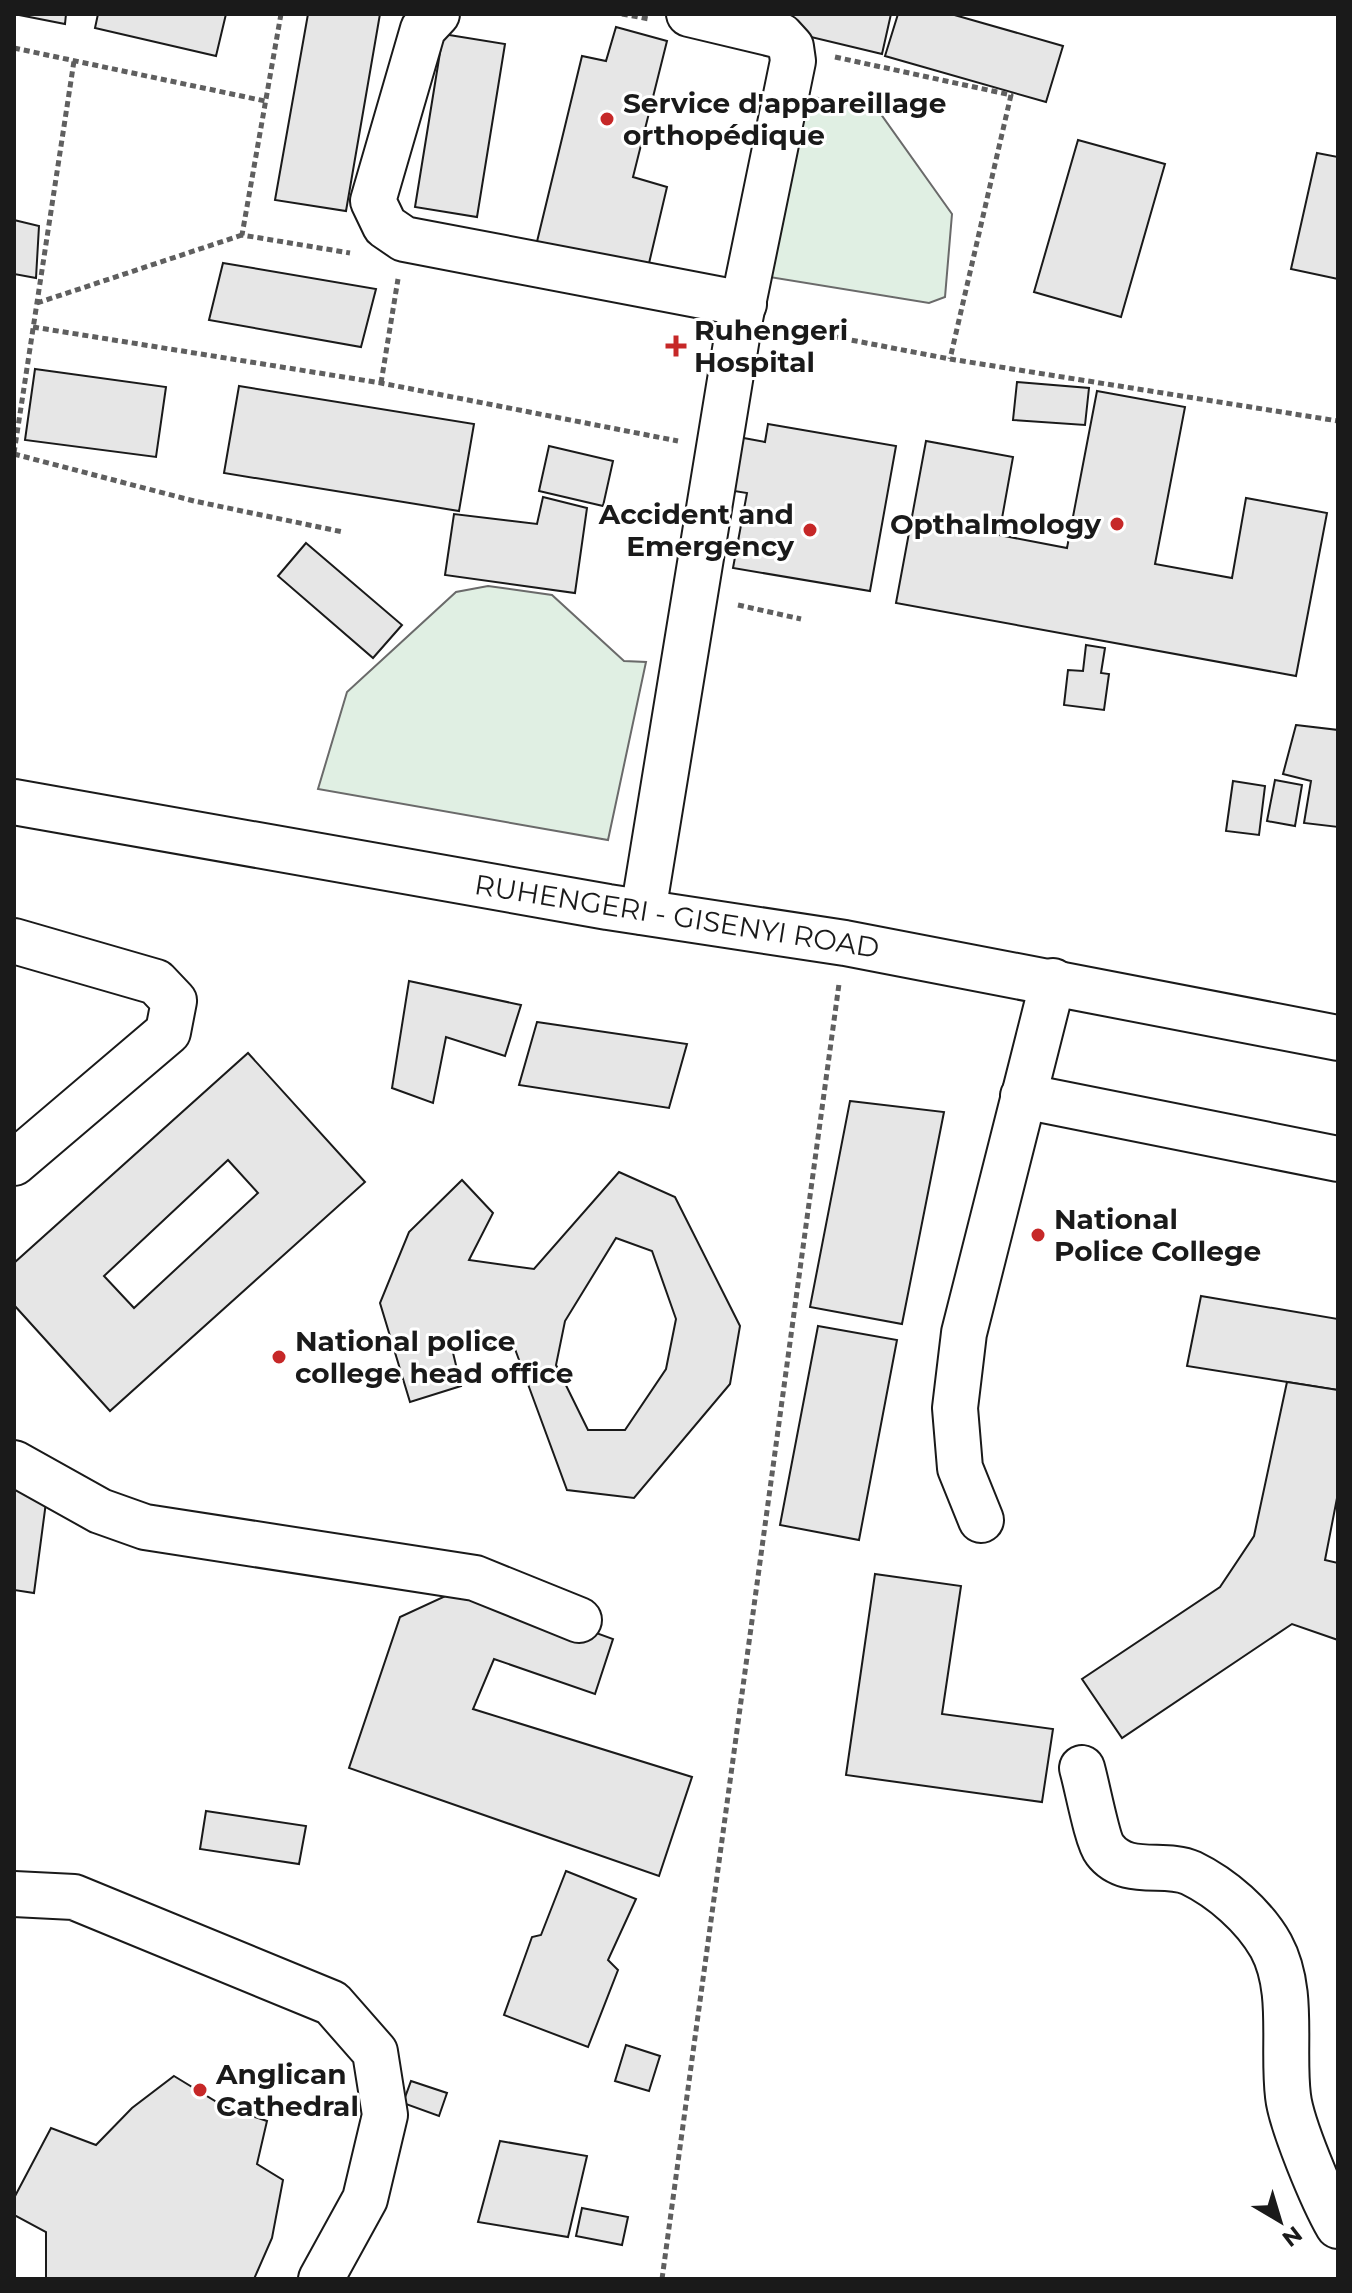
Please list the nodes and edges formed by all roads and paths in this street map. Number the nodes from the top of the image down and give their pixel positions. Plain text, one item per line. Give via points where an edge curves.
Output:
1 (281, 14) edge
2 (437, 14) edge
3 (689, 14) edge
4 (791, 47) junction
5 (14, 48) edge
6 (74, 61) junction
7 (265, 101) junction
8 (242, 235) junction
9 (357, 254) dead end
10 (37, 303) junction
11 (742, 312) junction
12 (33, 327) junction
13 (950, 359) junction
14 (1338, 421) edge
15 (692, 444) dead end
16 (14, 453) edge
17 (343, 532) dead end
18 (14, 802) edge
19 (643, 912) junction
20 (14, 941) edge
21 (845, 943) junction
22 (1053, 981) junction
23 (1338, 1038) edge
24 (1023, 1096) junction
25 (1338, 1159) edge
26 (14, 1163) edge
27 (14, 1463) edge
28 (981, 1520) dead end
29 (579, 1620) dead end
30 (1082, 1768) dead end
31 (14, 1894) edge
32 (1338, 2226) edge
33 (321, 2279) edge
34 (662, 2279) edge

1 - 7 path
2 - 11 main road via 423,29 373,201 385,226 404,239
3 - 4 main road via 781,36
4 - 11 main road via 793,61
4 - 13 path via 1011,95
5 - 6 path
6 - 7 path
6 - 10 path
7 - 8 path
8 - 9 path
8 - 10 path
10 - 12 path
11 - 13 path
11 - 19 main road
12 - 15 path via 381,383
12 - 16 path
13 - 14 path
16 - 17 path via 194,501
18 - 19 main road, RUHENGERI - GISENYI ROAD
19 - 21 main road, RUHENGERI - GISENYI ROAD
20 - 26 main road via 156,982 174,1001 168,1032
21 - 22 main road, RUHENGERI - GISENYI ROAD
21 - 34 path
22 - 23 main road, RUHENGERI - GISENYI ROAD
22 - 24 main road
24 - 25 main road
24 - 28 main road via 964,1333 955,1408 960,1468
27 - 29 main road via 100,1511 145,1527 475,1578
30 - 32 main road via 1104,1849 1139,1868 1189,1872 1253,1917 1273,1949 1284,1990 1288,2098
31 - 33 main road via 74,1897 332,2003 375,2052 385,2115 365,2199

